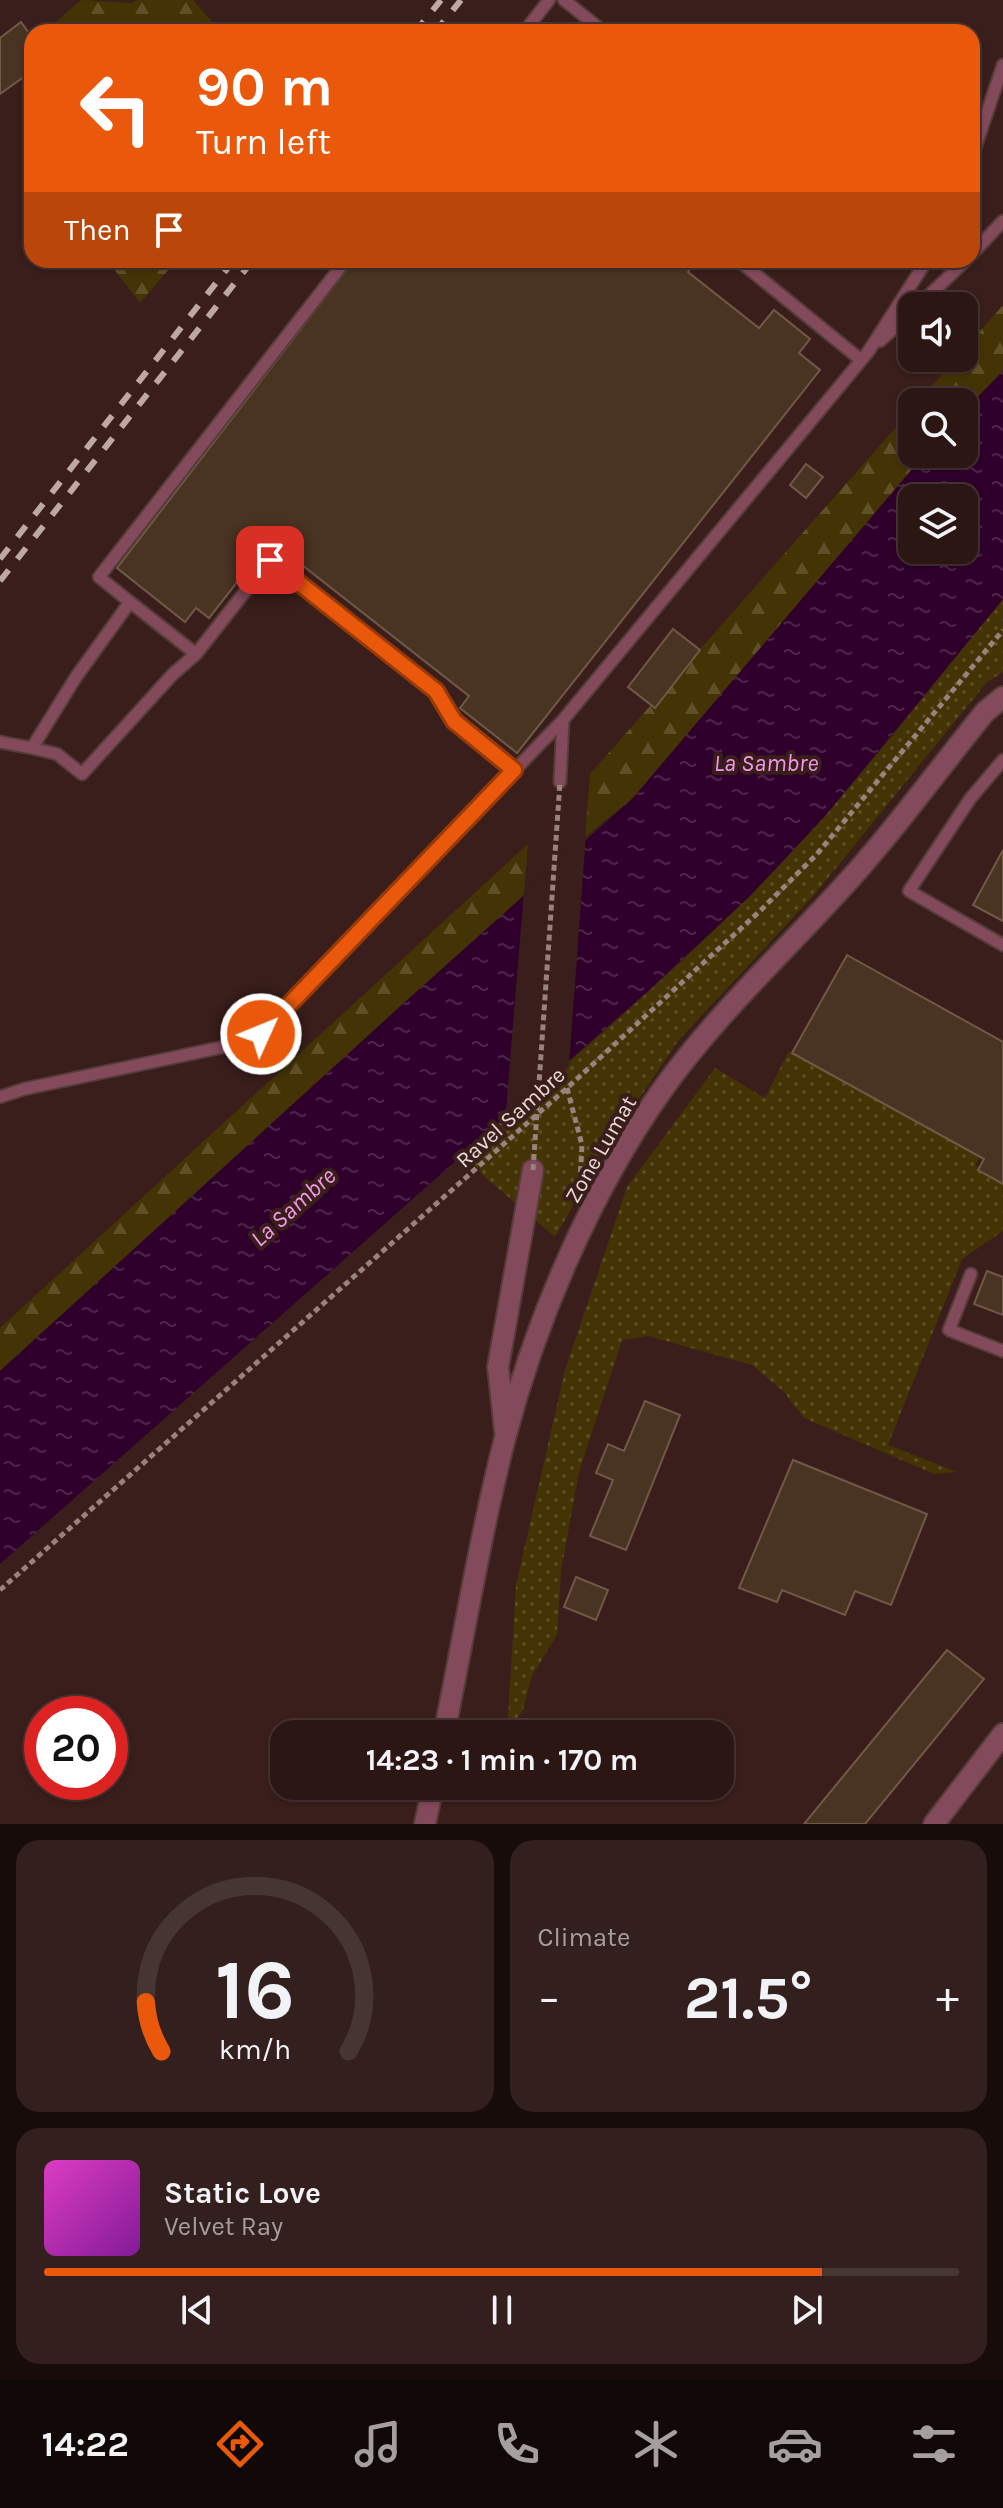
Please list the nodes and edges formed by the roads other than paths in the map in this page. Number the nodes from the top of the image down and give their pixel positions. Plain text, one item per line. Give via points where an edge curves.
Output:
1 (549, 0) edge
2 (564, 0) edge
3 (530, 24) edge
4 (594, 24) edge
5 (1003, 65) edge
6 (980, 133) edge
7 (1003, 221) edge
8 (980, 245) edge
9 (340, 268) edge
10 (748, 268) edge
11 (922, 268) edge
12 (958, 268) edge
13 (933, 292) edge
14 (898, 325) edge
15 (864, 356) junction
16 (130, 602) junction
17 (196, 654) junction
18 (1003, 697) edge
19 (563, 720) junction
20 (0, 742) edge
21 (32, 748) junction
22 (1003, 760) edge
23 (514, 770) junction
24 (560, 782) road end
25 (1003, 945) edge
26 (0, 1097) edge
27 (533, 1170) road end
28 (971, 1274) dead end
29 (1003, 1351) edge
30 (506, 1437) junction
31 (447, 1720) edge
32 (1003, 1734) edge
33 (430, 1800) edge
34 (425, 1824) edge
35 (934, 1824) edge

1 - 3 lane
2 - 4 lane
5 - 6 lane
7 - 8 lane
9 - 16 lane via 99,577
10 - 15 lane
11 - 15 lane
12 - 13 lane
14 - 15 lane
15 - 19 lane
16 - 17 lane
16 - 21 lane
17 - 21 lane via 82,774 57,754
17 - 23 lane via 270,560 436,691 454,721
18 - 30 street, Zone Lumat via 985,712 844,887 707,1032 660,1093 572,1249
19 - 23 lane
19 - 24 lane
20 - 21 lane
22 - 25 lane via 970,799 909,891
23 - 26 lane via 261,1034
27 - 30 street via 498,1367
28 - 29 lane via 949,1330
30 - 31 street, Zone Lumat
32 - 35 street
33 - 34 street

